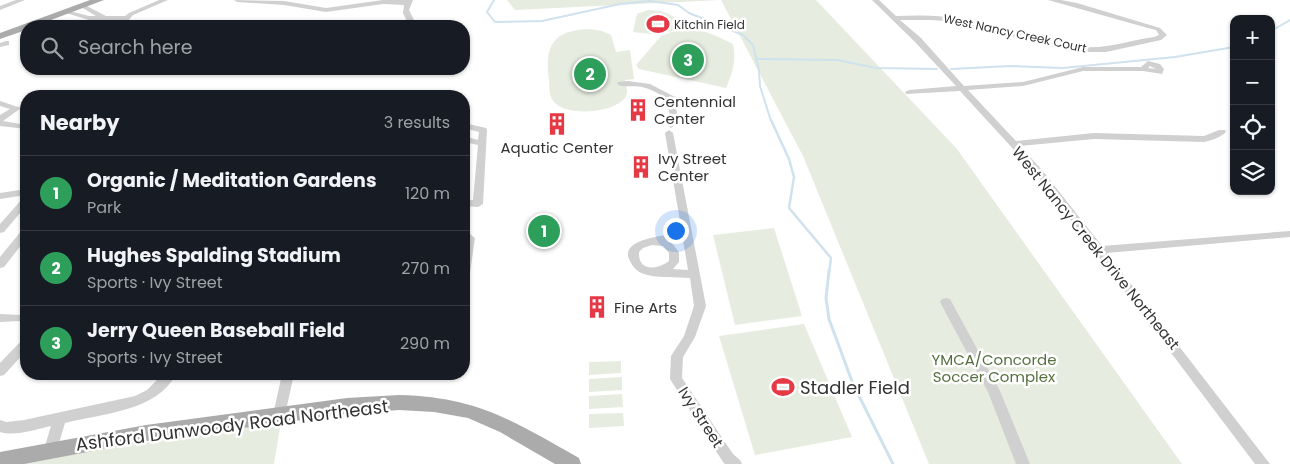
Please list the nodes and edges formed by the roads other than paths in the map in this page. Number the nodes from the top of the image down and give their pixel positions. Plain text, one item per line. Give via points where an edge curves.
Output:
1 (22, 0) edge
2 (99, 0) edge
3 (165, 0) edge
4 (237, 0) edge
5 (875, 0) edge
6 (1052, 0) edge
7 (12, 1) edge
8 (408, 1) edge
9 (83, 6) junction
10 (0, 8) edge
11 (66, 12) junction
12 (106, 18) junction
13 (125, 18) joint
14 (894, 18) junction
15 (44, 20) edge
16 (409, 20) edge
17 (20, 30) edge
18 (2, 41) edge
19 (1143, 69) dead end
20 (621, 84) dead end
21 (962, 88) junction
22 (909, 92) dead end
23 (0, 103) edge
24 (0, 121) edge
25 (20, 126) edge
26 (470, 127) edge
27 (1222, 132) dead end
28 (470, 140) edge
29 (481, 143) junction
30 (1013, 144) junction
31 (20, 193) edge
32 (0, 196) edge
33 (470, 203) edge
34 (20, 207) edge
35 (0, 230) edge
36 (1290, 234) edge
37 (688, 236) junction
38 (20, 239) edge
39 (652, 241) junction
40 (1100, 250) junction
41 (0, 264) edge
42 (658, 272) junction
43 (694, 274) junction
44 (946, 302) dead end
45 (0, 318) edge
46 (18, 318) dead end
47 (20, 350) edge
48 (0, 370) edge
49 (164, 380) edge
50 (287, 380) edge
51 (278, 415) junction
52 (60, 418) junction
53 (0, 426) edge
54 (50, 449) junction
55 (0, 460) edge
56 (572, 464) edge
57 (736, 464) edge
58 (1023, 464) edge
59 (1263, 464) edge

1 - 7 street
2 - 9 main road
3 - 13 street
4 - 8 street via 326,10
5 - 14 street, West Nancy Creek Drive Northeast
6 - 14 street, West Nancy Creek Court via 1150,26 1163,35 1155,40 1119,48 1088,50 949,19
7 - 10 street
8 - 16 street via 406,14
9 - 11 main road
9 - 12 street
11 - 12 street via 81,17
11 - 15 main road
12 - 13 street
14 - 21 street, West Nancy Creek Drive Northeast
17 - 18 main road
19 - 21 street via 1102,67 1024,84
20 - 37 street, Ivy Street via 636,82 672,99 674,122 670,129
21 - 22 street
21 - 30 street, West Nancy Creek Drive Northeast
23 - 24 street via 17,108
24 - 25 street
26 - 29 street via 483,130
27 - 30 street via 1204,139 1094,136
28 - 29 street
29 - 33 street via 478,204
30 - 40 street, West Nancy Creek Drive Northeast
31 - 32 street
34 - 35 street
36 - 40 street
37 - 39 street
37 - 43 street, Ivy Street
38 - 41 street
39 - 42 street via 671,247 675,257 670,267
39 - 42 street via 635,248 632,258 638,267
40 - 59 street, West Nancy Creek Drive Northeast
42 - 43 street
43 - 57 street, Ivy Street via 700,306 689,337 677,356 676,380 728,458
44 - 58 street via 994,391
45 - 46 street
47 - 48 street
49 - 52 street via 151,394 137,401
50 - 51 street
51 - 54 main road, Ashford Dunwoody Road Northeast
51 - 56 main road, Ashford Dunwoody Road Northeast via 368,403 437,403 484,416
52 - 53 street via 24,426
52 - 54 street
54 - 55 main road, Ashford Dunwoody Road Northeast

